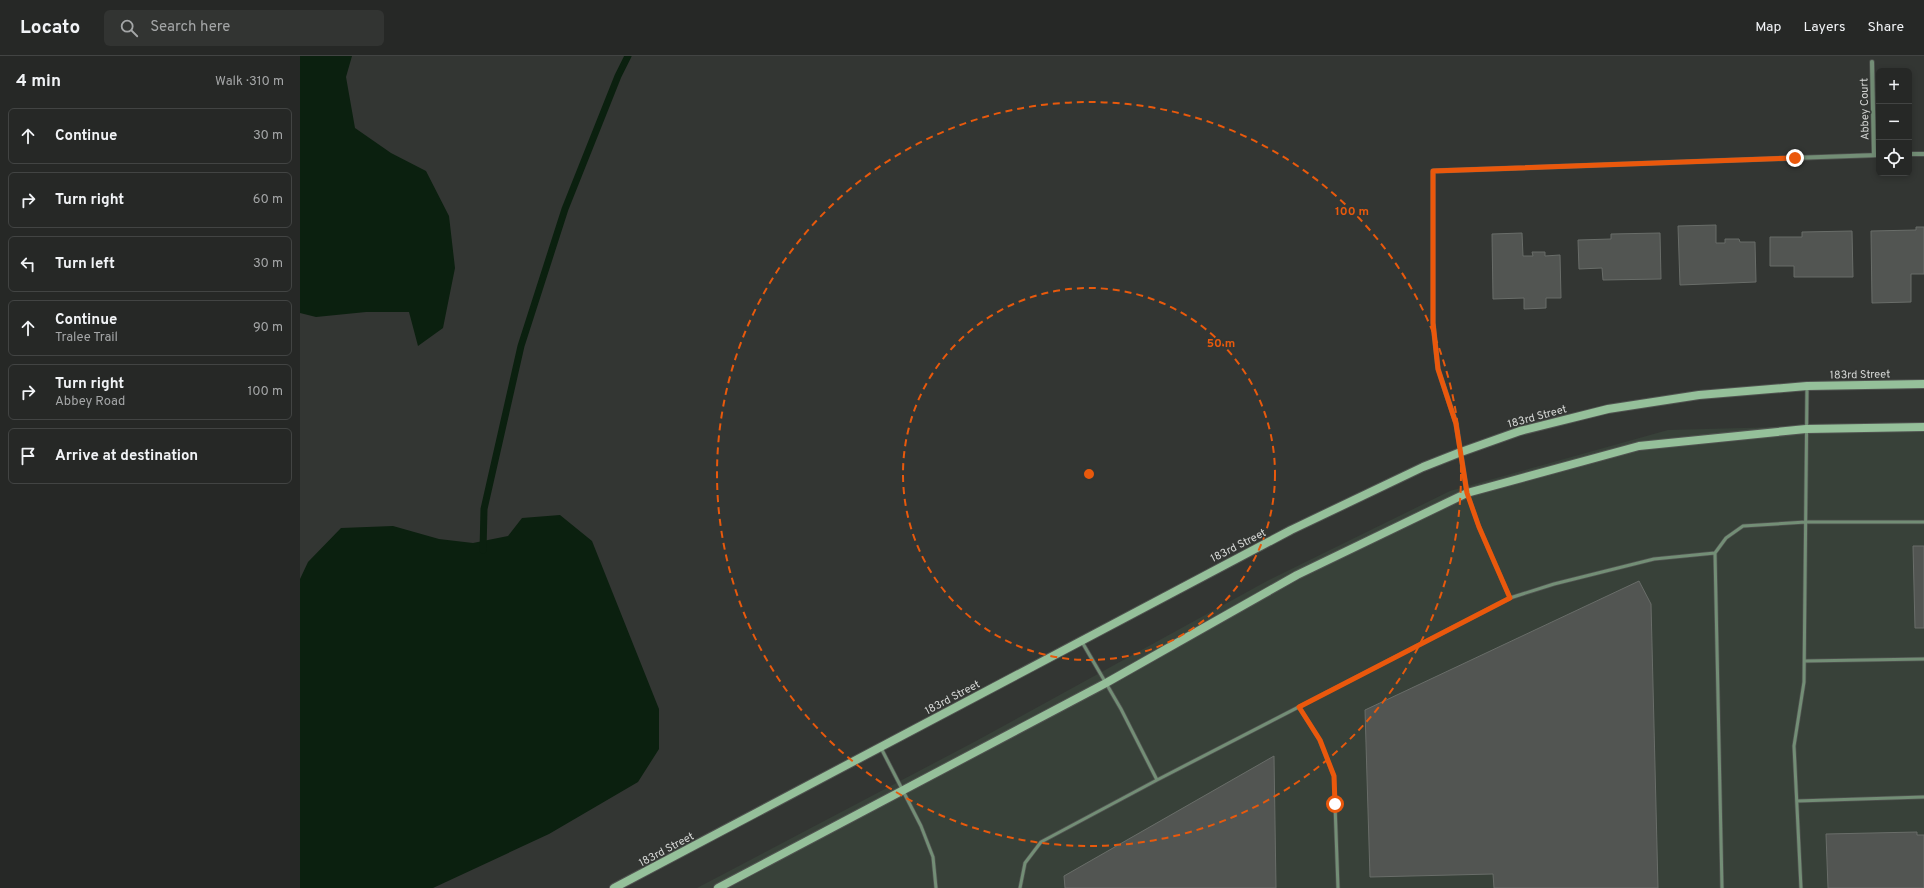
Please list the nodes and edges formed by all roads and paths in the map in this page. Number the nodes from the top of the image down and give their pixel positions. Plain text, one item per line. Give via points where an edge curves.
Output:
1 (1872, 62) dead end
2 (1876, 140) edge
3 (1912, 154) edge
4 (1924, 154) edge
5 (1876, 155) edge
6 (1924, 384) edge
7 (1807, 386) junction
8 (1924, 426) edge
9 (1806, 429) junction
10 (1460, 452) junction
11 (1467, 493) junction
12 (1806, 522) junction
13 (1924, 522) edge
14 (1715, 552) junction
15 (1510, 598) junction
16 (1082, 640) junction
17 (1924, 659) edge
18 (1805, 661) junction
19 (1106, 683) junction
20 (1299, 707) junction
21 (880, 748) junction
22 (1157, 780) junction
23 (902, 790) junction
24 (1924, 797) edge
25 (1797, 801) junction
26 (614, 888) edge
27 (718, 888) edge
28 (936, 888) edge
29 (1020, 888) edge
30 (1338, 888) edge
31 (1722, 888) edge
32 (1801, 888) edge

1 - 2 street, Abbey Court
3 - 4 street
5 - 10 street via 1433,171 1433,323 1438,369 1456,424
6 - 7 street, 183rd Street
7 - 9 lane
7 - 10 street, 183rd Street via 1699,395 1608,409 1520,431
8 - 9 street
9 - 11 street via 1639,446
9 - 12 lane
10 - 11 street
10 - 16 street, 183rd Street via 1423,466 1291,530
11 - 15 lane
11 - 19 street via 1297,575
12 - 13 lane
12 - 14 lane via 1743,526 1726,538
12 - 18 lane
14 - 15 lane via 1654,559 1554,584
14 - 31 lane
15 - 20 lane
16 - 19 lane
16 - 21 street, 183rd Street
17 - 18 lane
18 - 25 lane via 1794,746
19 - 22 lane
19 - 23 street
20 - 22 lane
20 - 30 lane via 1320,740 1334,776
21 - 23 lane
21 - 26 street, 183rd Street
22 - 29 lane via 1041,842 1025,863
23 - 27 street
23 - 28 lane via 921,826 933,857
24 - 25 lane
25 - 32 lane

